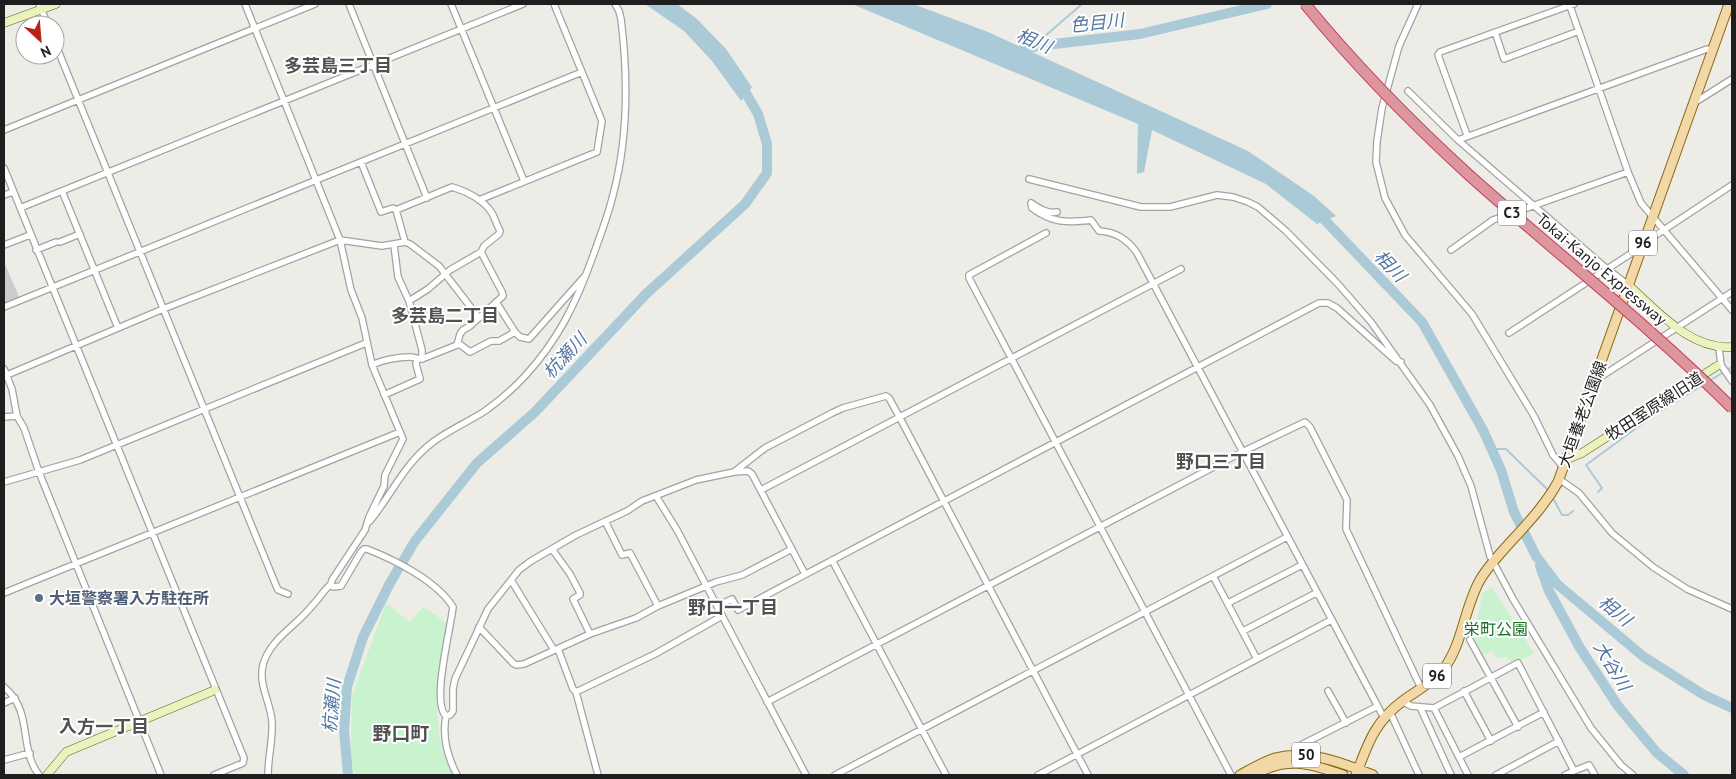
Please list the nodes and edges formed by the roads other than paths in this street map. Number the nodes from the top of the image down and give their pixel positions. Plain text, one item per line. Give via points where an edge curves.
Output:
1 (56, 4) edge
2 (245, 4) edge
3 (315, 4) edge
4 (349, 4) edge
5 (451, 4) edge
6 (523, 4) edge
7 (554, 4) edge
8 (615, 4) edge
9 (1305, 4) edge
10 (1418, 4) edge
11 (1729, 4) edge
12 (1572, 5) edge
13 (40, 7) edge
14 (4, 23) edge
15 (255, 28) junction
16 (462, 29) junction
17 (1579, 31) junction
18 (1495, 32) junction
19 (1713, 50) junction
20 (64, 65) edge
21 (374, 65) junction
22 (582, 72) junction
23 (1732, 79) edge
24 (1599, 88) junction
25 (1408, 92) dead end
26 (78, 100) junction
27 (284, 101) junction
28 (1694, 103) junction
29 (493, 108) junction
30 (4, 130) edge
31 (1467, 135) junction
32 (1458, 140) junction
33 (406, 144) junction
34 (361, 162) junction
35 (4, 168) edge
36 (108, 172) junction
37 (1628, 172) junction
38 (1028, 179) dead end
39 (316, 180) junction
40 (524, 181) junction
41 (1732, 185) edge
42 (62, 191) junction
43 (13, 192) junction
44 (4, 195) edge
45 (427, 198) junction
46 (479, 200) junction
47 (1533, 206) junction
48 (20, 208) junction
49 (396, 210) junction
50 (1057, 212) dead end
51 (1652, 216) junction
52 (1665, 229) junction
53 (1046, 232) dead end
54 (80, 234) junction
55 (30, 235) junction
56 (340, 240) junction
57 (405, 242) junction
58 (1643, 243) junction
59 (4, 245) edge
60 (394, 245) junction
61 (36, 250) junction
62 (1451, 250) dead end
63 (139, 251) junction
64 (481, 252) junction
65 (1606, 268) junction
66 (1181, 269) dead end
67 (94, 270) junction
68 (587, 273) junction
69 (446, 275) junction
70 (1154, 284) junction
71 (1628, 285) junction
72 (52, 287) junction
73 (1732, 292) edge
74 (1722, 299) junction
75 (409, 301) junction
76 (496, 302) junction
77 (4, 307) edge
78 (163, 310) junction
79 (1732, 310) edge
80 (480, 318) junction
81 (1677, 327) junction
82 (118, 328) junction
83 (515, 332) junction
84 (1509, 333) dead end
85 (458, 342) junction
86 (366, 343) junction
87 (75, 347) junction
88 (1732, 347) edge
89 (1720, 348) junction
90 (419, 359) junction
91 (1011, 359) junction
92 (1401, 362) junction
93 (372, 365) junction
94 (1720, 367) junction
95 (1198, 368) junction
96 (5, 372) edge
97 (1595, 377) junction
98 (1732, 381) edge
99 (384, 395) junction
100 (203, 408) junction
101 (1732, 408) edge
102 (17, 416) junction
103 (4, 417) edge
104 (900, 418) junction
105 (400, 432) junction
106 (1055, 442) junction
107 (116, 445) junction
108 (1242, 452) junction
109 (1564, 464) junction
110 (39, 472) junction
111 (734, 472) junction
112 (1558, 480) junction
113 (4, 482) edge
114 (761, 490) junction
115 (656, 496) junction
116 (240, 498) junction
117 (944, 501) junction
118 (605, 521) junction
119 (368, 524) junction
120 (1100, 527) junction
121 (152, 534) junction
122 (1287, 537) junction
123 (552, 549) junction
124 (792, 549) junction
125 (832, 560) junction
126 (1494, 561) junction
127 (77, 564) junction
128 (1302, 565) junction
129 (805, 574) junction
130 (1213, 576) junction
131 (511, 580) junction
132 (331, 584) junction
133 (989, 586) junction
134 (706, 587) junction
135 (4, 593) edge
136 (1316, 593) junction
137 (288, 594) dead end
138 (1228, 603) junction
139 (658, 606) junction
140 (717, 606) junction
141 (1732, 609) edge
142 (1145, 612) junction
143 (722, 616) junction
144 (1331, 620) junction
145 (479, 627) junction
146 (1243, 632) junction
147 (590, 634) junction
148 (1470, 640) dead end
149 (877, 645) junction
150 (556, 649) junction
151 (1257, 659) junction
152 (1033, 670) junction
153 (1491, 678) junction
154 (4, 687) edge
155 (1420, 688) junction
156 (215, 690) junction
157 (1328, 691) dead end
158 (1464, 691) junction
159 (576, 692) junction
160 (1189, 696) junction
161 (15, 698) junction
162 (1402, 701) junction
163 (767, 702) junction
164 (4, 703) edge
165 (1376, 707) junction
166 (1420, 707) junction
167 (1434, 708) junction
168 (1544, 712) junction
169 (1387, 715) junction
170 (446, 716) junction
171 (140, 721) junction
172 (1346, 723) junction
173 (1518, 727) junction
174 (921, 730) junction
175 (1491, 741) junction
176 (1559, 741) junction
177 (30, 753) junction
178 (1077, 754) junction
179 (1295, 754) junction
180 (1460, 757) junction
181 (4, 760) edge
182 (1574, 771) junction
183 (1357, 772) edge
184 (39, 775) edge
185 (47, 775) edge
186 (161, 775) edge
187 (214, 775) edge
188 (268, 775) edge
189 (457, 775) edge
190 (598, 775) edge
191 (806, 775) edge
192 (835, 775) edge
193 (946, 775) edge
194 (1038, 775) edge
195 (1088, 775) edge
196 (1231, 775) edge
197 (1240, 775) edge
198 (1253, 775) edge
199 (1343, 775) edge
200 (1372, 775) edge
201 (1419, 775) edge
202 (1451, 775) edge
203 (1468, 775) edge
204 (1496, 775) edge
205 (1566, 775) edge
206 (1595, 775) edge
207 (1633, 775) edge

1 - 13 street
2 - 15 street
3 - 15 street
4 - 21 street
5 - 16 street
6 - 16 street
7 - 22 street
8 - 68 street via 621,19 624,68 620,156 614,194
9 - 101 highway, Tokai-Kanjo Expressway / C3, bridge via 1376,84 1439,147 1653,332
10 - 109 street via 1399,46 1382,108 1376,162 1385,198 1405,234 1472,314 1534,416 1553,456
11 - 19 main road, 大垣養老公園線 / 96
12 - 17 street
12 - 18 street
13 - 14 street
15 - 26 street
15 - 27 street
16 - 21 street
16 - 29 street
17 - 18 street via 1504,59
17 - 24 street
18 - 31 street via 1438,55
19 - 24 street via 1707,49
19 - 28 main road, 大垣養老公園線 / 96
20 - 26 street
21 - 27 street
21 - 33 street
22 - 29 street
22 - 40 street via 602,121 597,152
23 - 28 street
24 - 31 street
24 - 37 street
25 - 32 street
26 - 30 street
26 - 36 street
27 - 36 street
27 - 39 street
28 - 51 main road, 大垣養老公園線 / 96
29 - 33 street
29 - 40 street
31 - 32 street
32 - 47 street
33 - 34 street
33 - 45 street
34 - 39 street
34 - 49 street via 381,212
35 - 43 street
36 - 42 street
36 - 63 street
37 - 47 street
37 - 51 street via 1641,203
38 - 92 street via 1141,207 1170,207 1217,196 1248,202 1286,231 1338,284
39 - 56 street
39 - 63 street
40 - 46 street
41 - 52 street
42 - 48 street
42 - 54 street
43 - 44 street
43 - 48 street
45 - 46 street via 452,187
45 - 49 street
46 - 64 street via 492,212 500,232
47 - 62 street via 1494,220
47 - 65 street
48 - 55 street
49 - 57 street
50 - 70 street via 1044,211 1031,203 1042,216 1072,222 1090,220 1098,230 1117,234 1128,241
51 - 52 street
51 - 58 main road, 大垣養老公園線 / 96
52 - 58 street
52 - 74 street
53 - 91 street via 969,274
54 - 61 street
54 - 67 street
55 - 59 street
55 - 61 street
56 - 60 street
56 - 78 street
56 - 86 street
57 - 60 street
57 - 69 street via 439,266
58 - 65 street
58 - 71 main road, 大垣養老公園線 / 96
60 - 75 street via 398,277
61 - 72 street
63 - 67 street
63 - 78 street
64 - 69 street
64 - 76 street via 502,292 503,296
65 - 71 street
65 - 84 street
66 - 70 street
67 - 72 street
67 - 82 street
68 - 83 street via 529,339
68 - 119 street via 560,332 540,359 502,397 416,457
69 - 75 street
69 - 80 street
70 - 91 street
70 - 95 street
71 - 81 street
71 - 97 main road, 大垣養老公園線 / 96
72 - 77 street
72 - 87 street
73 - 74 street
74 - 79 street
74 - 81 street
75 - 90 street via 422,350
76 - 80 street
76 - 83 street
78 - 82 street
78 - 100 street
80 - 85 street via 463,330
81 - 89 street via 1690,338
81 - 97 street via 1602,376
82 - 87 street
83 - 85 street via 470,352
85 - 90 street via 446,350
86 - 93 street
86 - 100 street
87 - 96 street
87 - 107 street
88 - 89 street
89 - 94 street
90 - 93 street via 412,356
90 - 99 street via 416,364 420,379
91 - 104 street
91 - 106 street
92 - 95 street via 1337,308 1319,303
92 - 126 street via 1430,405 1458,456 1471,486
93 - 99 street
94 - 98 street
94 - 109 street, 牧田室原線旧道
95 - 106 street
95 - 108 street
96 - 102 street
97 - 109 main road, 大垣養老公園線 / 96
99 - 105 street
100 - 107 street
100 - 116 street
102 - 103 street
102 - 110 street
104 - 111 street via 886,396 843,408 770,446
104 - 114 street
104 - 117 street
105 - 116 street
105 - 119 street via 403,439 385,475 384,486
106 - 117 street
106 - 120 street
107 - 110 street
107 - 121 street
108 - 120 street
108 - 122 street
108 - 155 street via 1302,423 1310,428 1347,500 1346,529
109 - 112 main road, 大垣養老公園線 / 96
110 - 113 street
110 - 127 street
111 - 114 street via 750,472
111 - 115 street via 696,480
112 - 126 main road, 大垣養老公園線 / 96 via 1538,512
112 - 141 street via 1579,493 1612,533 1653,568 1687,589
114 - 124 street
115 - 118 street
115 - 134 street
116 - 121 street
116 - 137 street via 278,590
117 - 125 street
117 - 133 street
118 - 123 street
118 - 139 street via 622,555 630,553
119 - 132 street
120 - 133 street
120 - 142 street
121 - 127 street
121 - 156 street
122 - 128 street
122 - 130 street
123 - 131 street via 519,570
123 - 147 street via 580,593 572,599
124 - 129 street
124 - 134 street via 742,575
125 - 129 street
125 - 149 street
126 - 155 main road, 大垣養老公園線 / 96 via 1472,597 1449,662 1441,673
126 - 207 street via 1517,607 1591,728
127 - 135 street
127 - 171 street
128 - 136 street
128 - 138 street
129 - 140 street via 738,610 732,599
130 - 138 street
130 - 142 street
131 - 145 street via 488,609
131 - 150 street
132 - 170 street via 333,587 341,586 361,552 367,549 426,579 447,598 453,607 441,682 441,710
132 - 188 street via 275,643 263,666 262,678 272,721
133 - 149 street
133 - 152 street
134 - 139 street
134 - 140 street
136 - 144 street
136 - 146 street
138 - 146 street
139 - 147 street via 636,618
140 - 143 street
142 - 152 street
142 - 160 street
143 - 159 street via 655,654
143 - 163 street
144 - 151 street
144 - 165 street
145 - 150 street via 516,665
145 - 170 street via 455,679 453,710
146 - 151 street
147 - 150 street
148 - 153 street
149 - 163 street
149 - 174 street
150 - 159 street
151 - 160 street
152 - 174 street
152 - 178 street
153 - 158 street
153 - 168 street via 1518,663
153 - 173 street
154 - 161 street
155 - 162 main road, 大垣養老公園線 / 96
156 - 171 street
156 - 187 street via 244,758 243,763
157 - 172 street
158 - 167 street
158 - 175 street
159 - 190 street
160 - 178 street
160 - 196 street
161 - 164 street
161 - 177 street
162 - 166 street
162 - 169 main road, 大垣養老公園線 / 96
163 - 191 street
165 - 169 street
165 - 172 street
166 - 167 street
166 - 202 street
167 - 180 street
168 - 173 street
168 - 176 street
169 - 183 main road, 大垣養老公園線 / 96 via 1375,729
169 - 201 street
170 - 189 street via 446,745
171 - 185 street via 66,752
171 - 186 street
172 - 179 street via 1300,746
173 - 175 street
174 - 192 street
174 - 193 street
175 - 180 street
176 - 182 street
176 - 204 street
177 - 181 street
177 - 184 street
178 - 194 street
178 - 195 street
179 - 183 main road, 50 via 1314,756
179 - 197 main road, 50 via 1274,759
180 - 203 street
182 - 205 street
182 - 206 street via 1589,765
183 - 200 main road, 50
198 - 199 main road, 50 via 1275,766 1296,763

